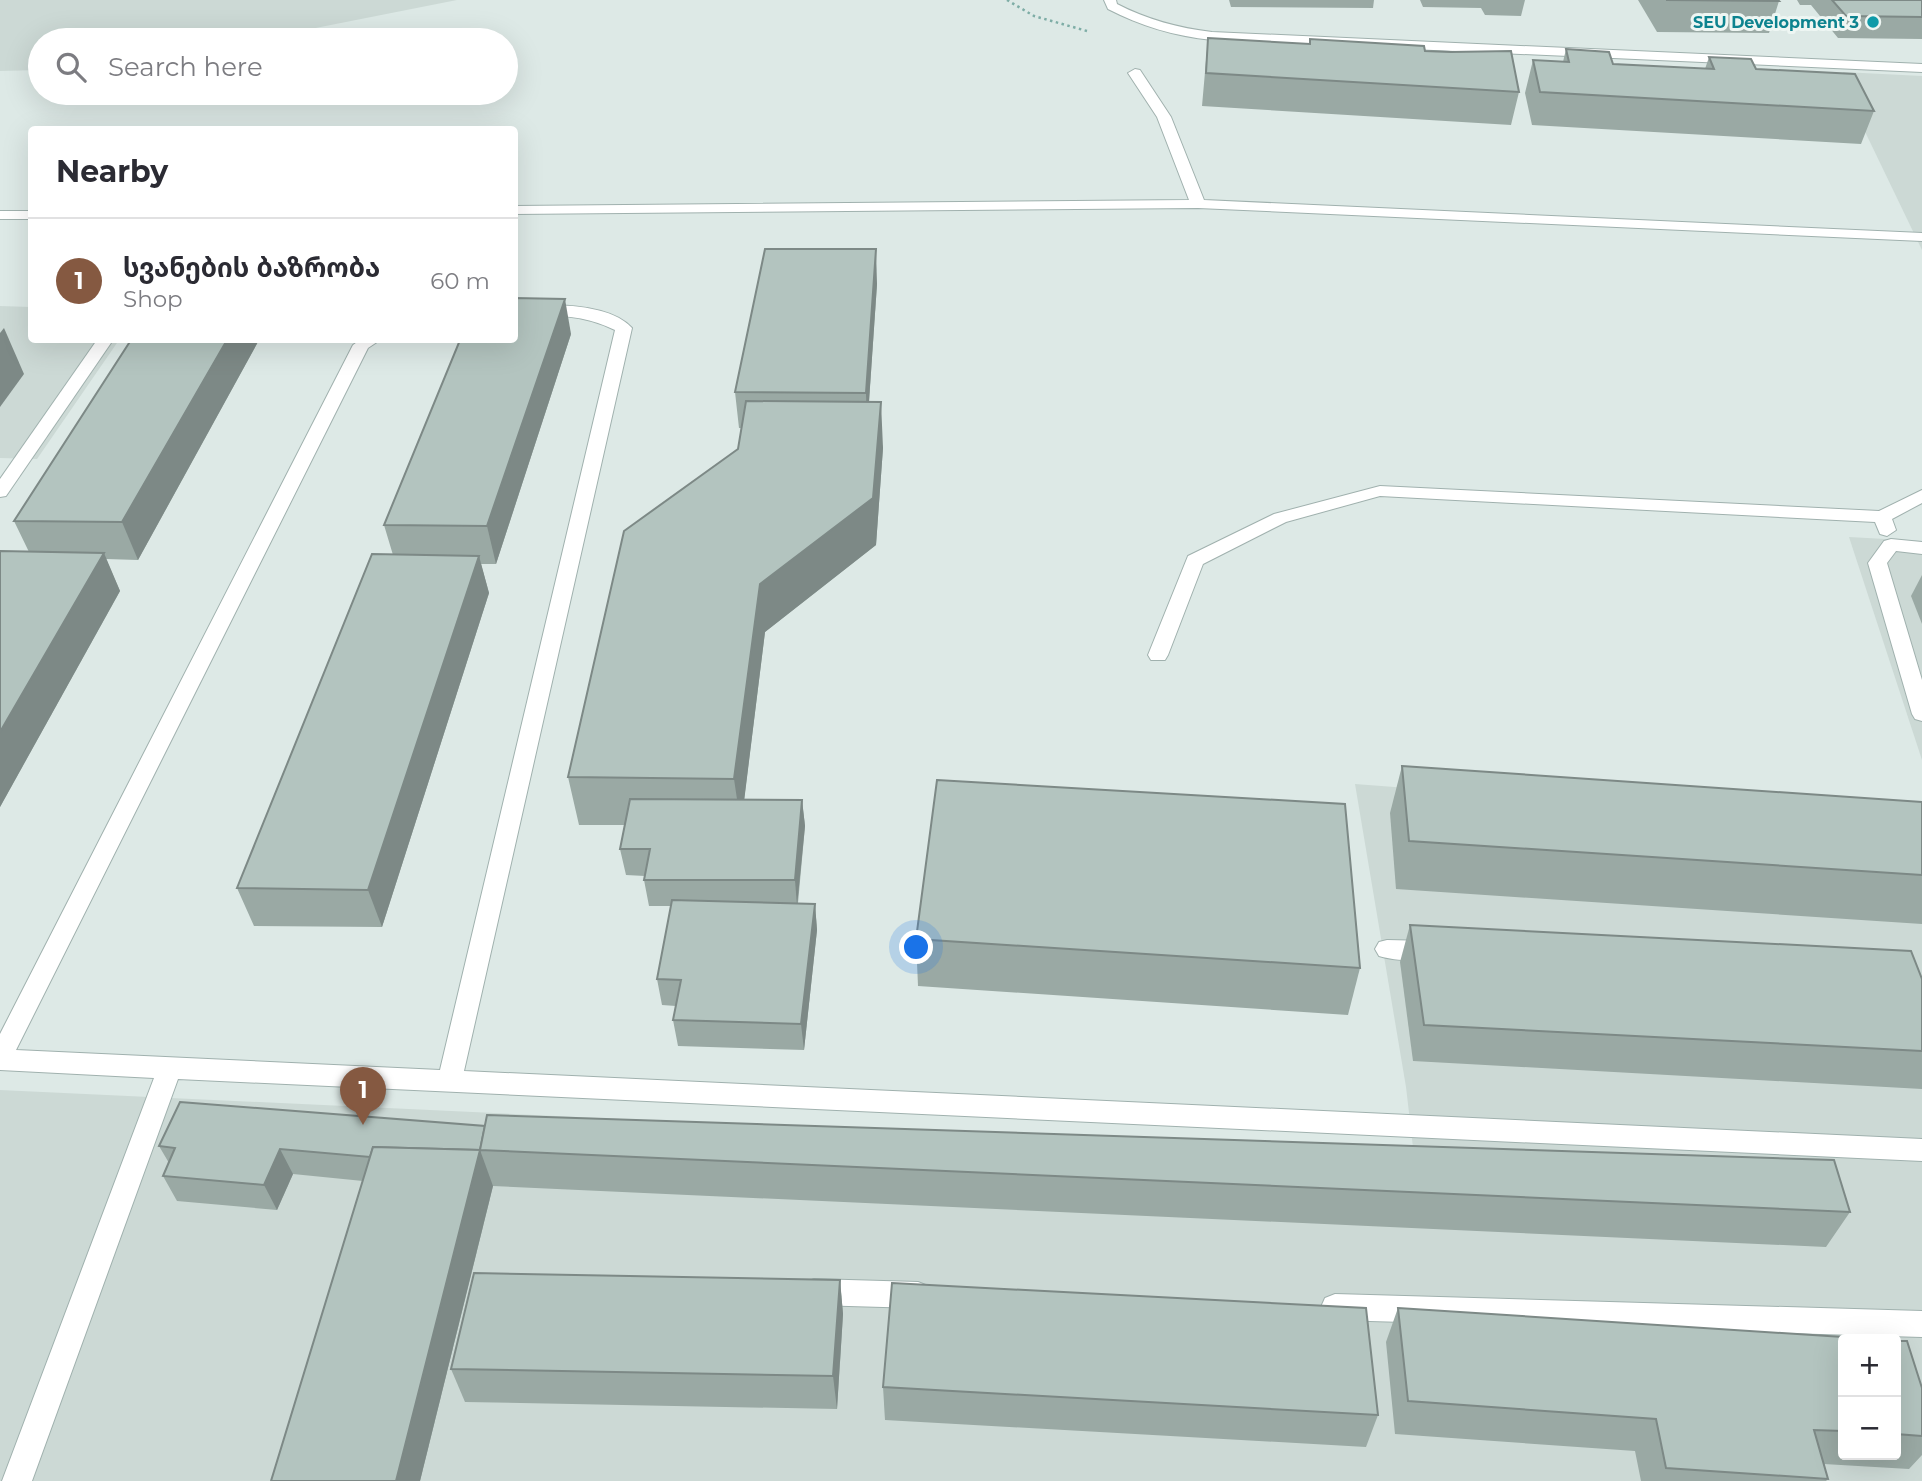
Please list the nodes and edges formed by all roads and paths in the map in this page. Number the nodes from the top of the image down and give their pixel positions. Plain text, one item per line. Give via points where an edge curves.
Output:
1 (1110, 0) edge
2 (1922, 68) edge
3 (1135, 73) dead end
4 (1198, 204) junction
5 (518, 210) edge
6 (0, 215) edge
7 (28, 215) edge
8 (1922, 237) edge
9 (518, 312) edge
10 (103, 343) edge
11 (365, 343) edge
12 (0, 492) edge
13 (1922, 496) edge
14 (1882, 517) junction
15 (1891, 545) junction
16 (1922, 548) edge
17 (1158, 655) dead end
18 (1922, 714) edge
19 (1387, 949) dead end
20 (1455, 951) edge
21 (0, 1059) edge
22 (170, 1067) junction
23 (450, 1079) junction
24 (1922, 1150) edge
25 (793, 1291) edge
26 (947, 1296) edge
27 (1309, 1306) edge
28 (1922, 1324) edge
29 (17, 1481) edge

1 - 2 street via 1112,6 1140,22 1172,32 1212,36
3 - 4 street via 1164,117
4 - 5 street
4 - 8 street
6 - 7 street
9 - 23 street via 564,308 598,315 624,328
10 - 12 street
11 - 21 street
13 - 14 street
14 - 15 street
14 - 17 street via 1380,491 1280,518 1195,560
15 - 16 street
15 - 18 street via 1877,564
19 - 20 street
21 - 22 street
22 - 23 street
22 - 29 street
23 - 24 street
25 - 26 street
27 - 28 street

